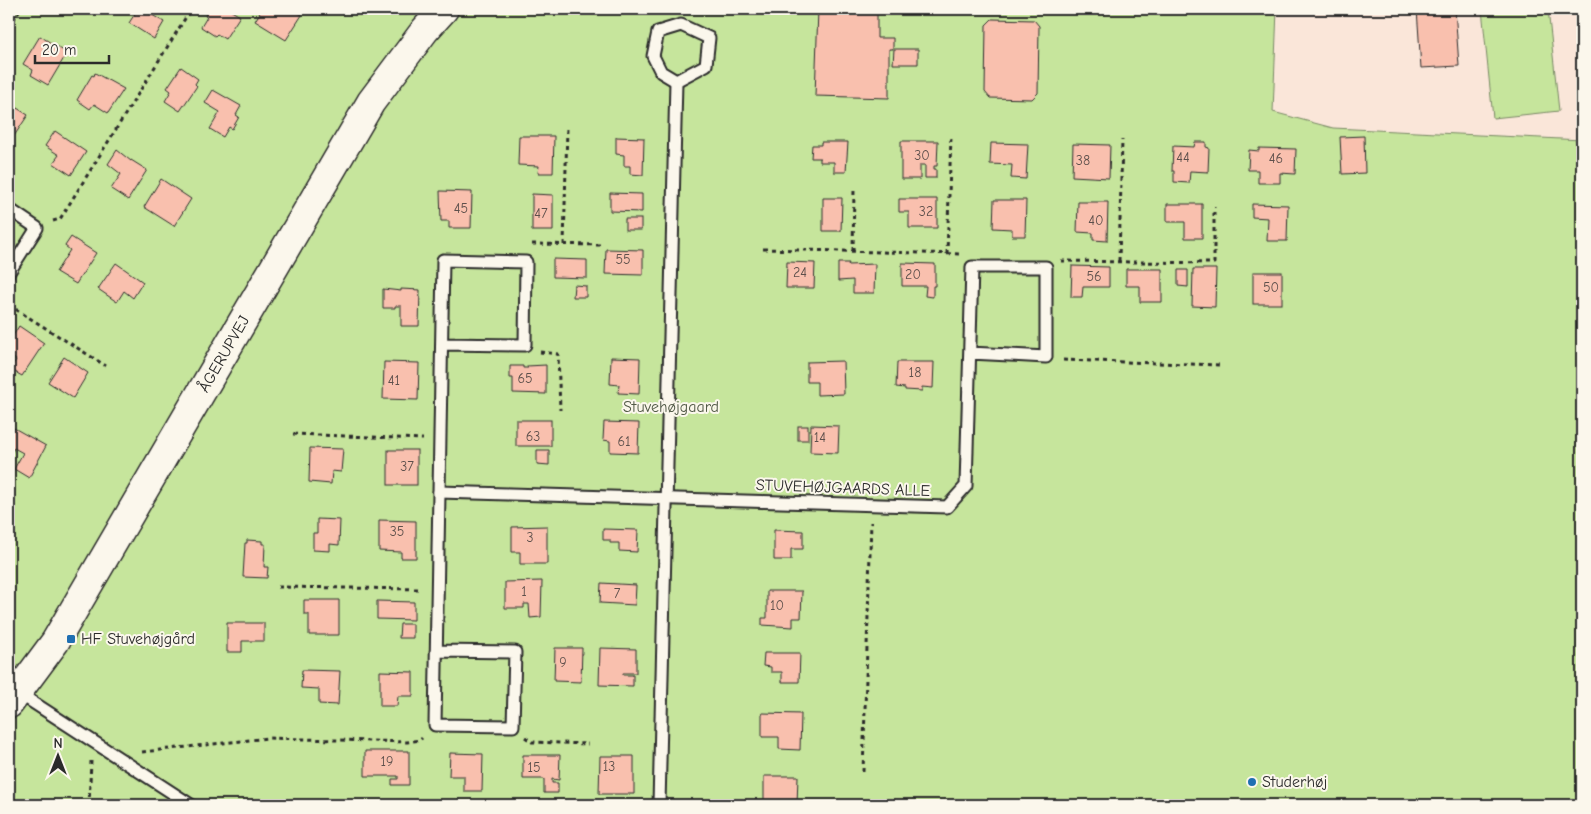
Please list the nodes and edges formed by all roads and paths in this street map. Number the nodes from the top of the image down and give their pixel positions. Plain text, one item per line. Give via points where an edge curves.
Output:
1 (20, 9) edge
2 (191, 9) edge
3 (444, 9) edge
4 (9, 27) edge
5 (676, 81) junction
6 (567, 127) dead end
7 (951, 136) dead end
8 (1122, 140) dead end
9 (854, 189) dead end
10 (1214, 207) dead end
11 (9, 209) edge
12 (37, 228) junction
13 (564, 245) junction
14 (604, 246) dead end
15 (763, 249) dead end
16 (853, 251) junction
17 (947, 254) junction
18 (1119, 261) junction
19 (523, 262) junction
20 (972, 267) junction
21 (1046, 267) junction
22 (9, 272) edge
23 (9, 305) edge
24 (525, 338) junction
25 (442, 344) junction
26 (1046, 345) junction
27 (970, 353) junction
28 (1220, 364) dead end
29 (106, 366) dead end
30 (560, 410) dead end
31 (293, 434) dead end
32 (440, 439) junction
33 (439, 492) junction
34 (666, 498) junction
35 (871, 505) junction
36 (278, 587) dead end
37 (437, 589) junction
38 (436, 650) junction
39 (12, 694) edge
40 (435, 725) junction
41 (513, 726) junction
42 (91, 740) junction
43 (588, 744) dead end
44 (116, 756) junction
45 (863, 772) dead end
46 (89, 805) edge
47 (191, 805) edge
48 (659, 805) edge

1 - 4 path
2 - 12 path via 60,219
3 - 39 street, ÅGERUPVEJ via 424,30 371,102 56,642
5 - 5 lane via 706,65 709,38 681,25 658,32 653,56 661,72
5 - 34 lane
6 - 13 path
7 - 17 path
8 - 18 path
9 - 16 path
10 - 18 path via 1214,263
11 - 12 lane
12 - 22 lane
13 - 14 path
13 - 19 path via 524,244
15 - 16 path
16 - 17 path
17 - 20 path via 965,254
18 - 21 path via 1062,260
19 - 24 lane via 526,262
19 - 25 lane via 443,260
20 - 21 lane
20 - 27 lane, STUVEHØJGAARDS ALLE
21 - 26 lane
23 - 29 path
24 - 25 lane via 525,346
24 - 30 path via 538,352 558,354
25 - 32 lane
26 - 27 lane via 1046,357
26 - 28 path via 1064,361
27 - 35 lane, STUVEHØJGAARDS ALLE via 966,486 947,507
31 - 32 path
32 - 33 lane
33 - 34 lane, STUVEHØJGAARDS ALLE
33 - 37 lane
34 - 35 lane, STUVEHØJGAARDS ALLE
34 - 48 lane
35 - 45 path
36 - 37 path
37 - 38 lane
38 - 40 lane
38 - 41 lane via 515,652
39 - 42 lane
40 - 41 lane
40 - 44 path via 420,740 407,742 268,738
41 - 43 path via 532,742
42 - 44 lane
42 - 46 path
44 - 47 lane

